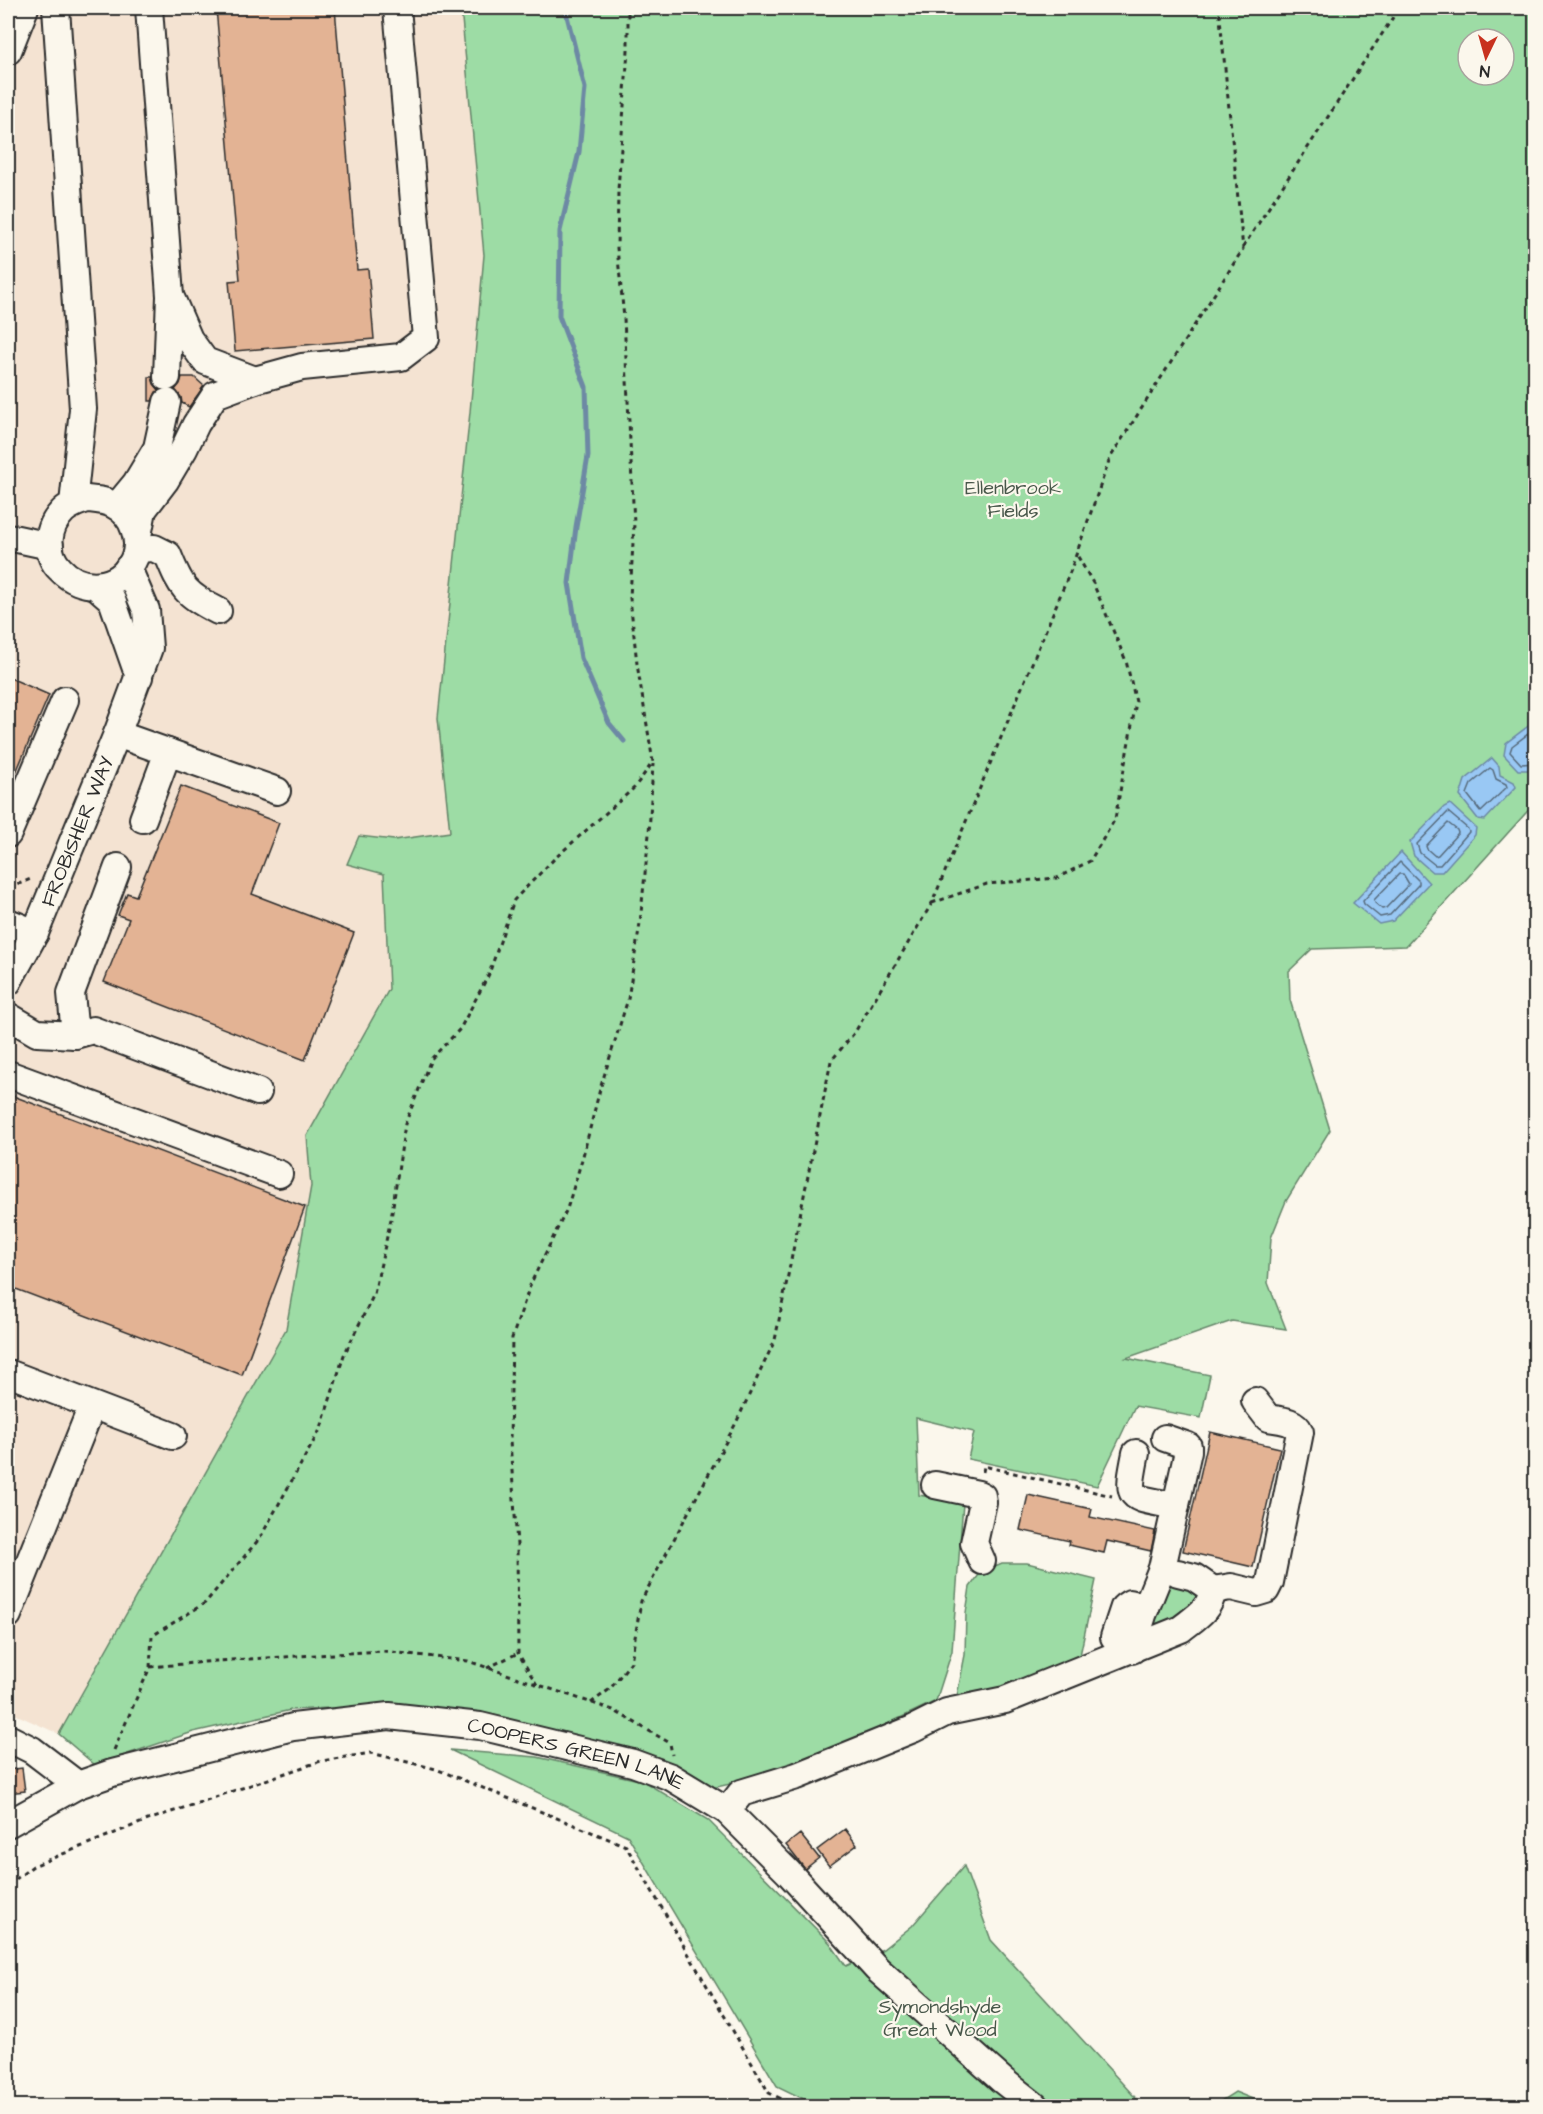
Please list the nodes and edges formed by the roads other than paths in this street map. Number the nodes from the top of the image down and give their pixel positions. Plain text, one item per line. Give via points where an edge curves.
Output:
1 (25, 8) edge
2 (56, 8) edge
3 (149, 8) edge
4 (397, 8) edge
5 (8, 51) edge
6 (170, 296) junction
7 (255, 380) junction
8 (73, 504) junction
9 (117, 506) junction
10 (8, 537) edge
11 (50, 546) junction
12 (134, 553) junction
13 (96, 586) junction
14 (218, 611) dead end
15 (139, 677) junction
16 (65, 700) dead end
17 (117, 734) junction
18 (168, 752) junction
19 (278, 791) dead end
20 (143, 819) dead end
21 (8, 834) edge
22 (118, 867) dead end
23 (8, 922) edge
24 (36, 933) junction
25 (8, 982) edge
26 (8, 1016) edge
27 (75, 1035) junction
28 (8, 1074) edge
29 (258, 1092) dead end
30 (279, 1174) dead end
31 (8, 1373) edge
32 (1255, 1401) dead end
33 (92, 1406) junction
34 (173, 1437) dead end
35 (1165, 1438) dead end
36 (1136, 1452) dead end
37 (935, 1485) dead end
38 (1176, 1506) junction
39 (982, 1561) dead end
40 (1178, 1573) dead end
41 (1213, 1590) junction
42 (8, 1615) edge
43 (1123, 1643) junction
44 (8, 1738) edge
45 (78, 1785) junction
46 (728, 1810) junction
47 (8, 1824) edge
48 (1035, 2106) edge

1 - 5 street
2 - 8 street via 84,409
3 - 6 street
4 - 7 street via 426,338 401,357 303,368
6 - 7 street via 189,339 205,361
6 - 9 street via 167,389 157,448
7 - 12 street via 215,395 165,481 143,510
8 - 9 street via 103,500
8 - 11 street via 54,523
9 - 12 street via 135,529
10 - 11 street
11 - 13 street via 50,554 67,577
12 - 13 street via 114,581
12 - 14 street via 154,548 168,555 178,581 196,600
12 - 15 street, FROBISHER WAY via 149,648
13 - 15 street via 112,600
15 - 17 street, FROBISHER WAY
16 - 21 street
17 - 18 street
17 - 24 street, FROBISHER WAY
18 - 19 street
18 - 20 street
22 - 27 street via 71,993
23 - 24 street
24 - 25 street, FROBISHER WAY
26 - 27 street via 38,1033
27 - 29 street via 93,1030
28 - 30 street
31 - 33 street
32 - 41 street via 1268,1418 1292,1423 1300,1432 1270,1582 1266,1590 1256,1593 1231,1587
33 - 34 street
33 - 42 street
35 - 38 street via 1188,1446
36 - 38 street via 1131,1492 1138,1498
37 - 39 street via 982,1496 974,1543
38 - 43 street via 1162,1568 1146,1607
40 - 41 street via 1194,1577
41 - 43 street via 1211,1602 1203,1612 1180,1629
43 - 46 street via 1005,1700 946,1712 797,1776 741,1793
44 - 45 street via 32,1750
45 - 46 street, COOPERS GREEN LANE via 293,1727 389,1716 480,1726 633,1763 671,1777
45 - 47 street, COOPERS GREEN LANE
46 - 48 street, COOPERS GREEN LANE via 877,1969

